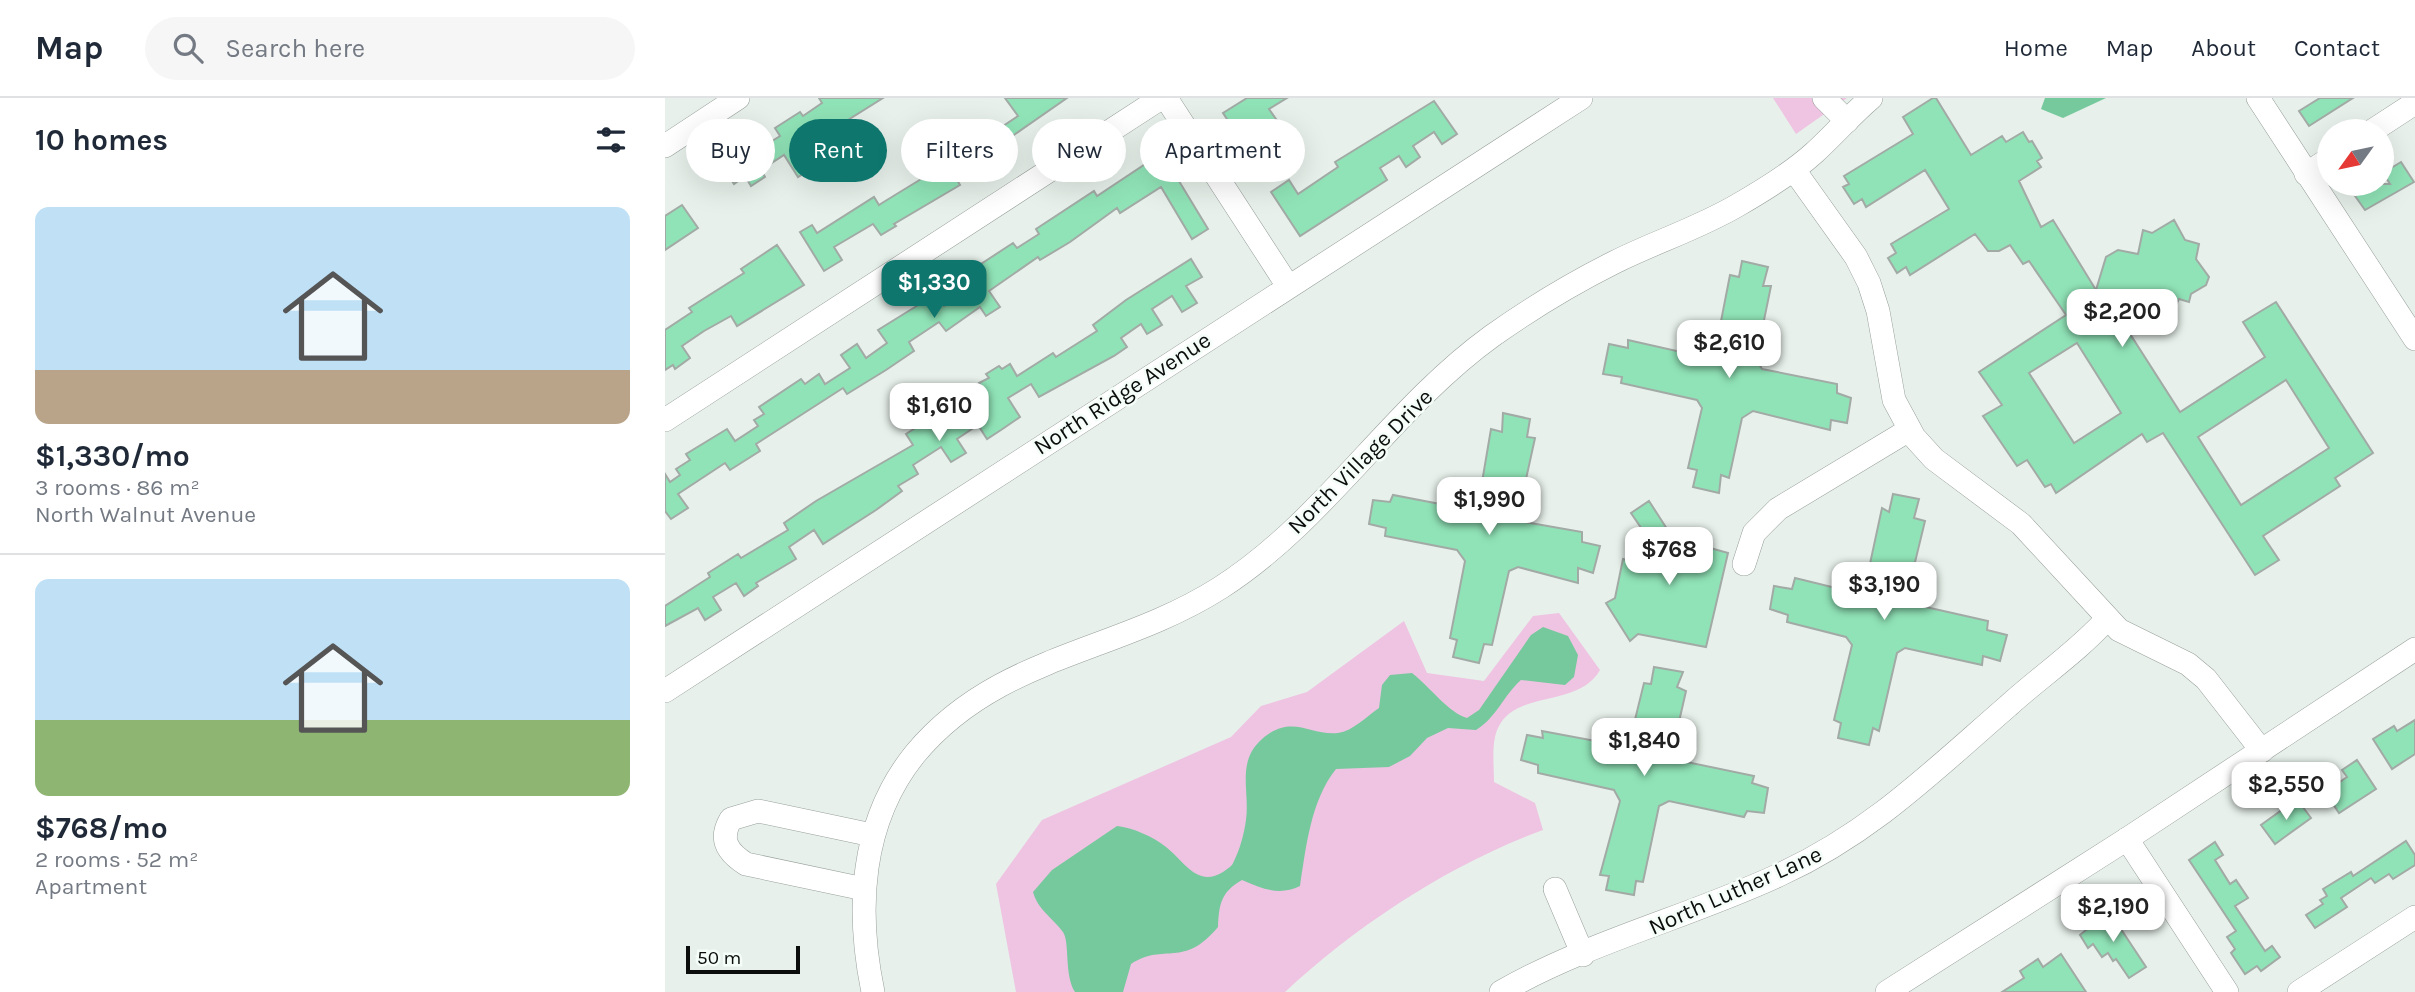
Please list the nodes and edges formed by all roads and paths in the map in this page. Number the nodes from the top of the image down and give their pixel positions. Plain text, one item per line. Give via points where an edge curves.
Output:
1 (738, 98) edge
2 (1161, 98) edge
3 (1166, 98) edge
4 (1581, 98) edge
5 (1824, 98) edge
6 (1871, 98) edge
7 (2258, 98) edge
8 (2415, 103) edge
9 (2390, 119) edge
10 (1847, 121) junction
11 (665, 146) edge
12 (2317, 166) edge
13 (1794, 170) junction
14 (2305, 174) junction
15 (1288, 286) junction
16 (2415, 339) edge
17 (665, 420) edge
18 (1909, 430) junction
19 (1744, 564) dead end
20 (2107, 619) junction
21 (2415, 649) edge
22 (665, 691) edge
23 (2262, 751) junction
24 (872, 835) junction
25 (2127, 839) junction
26 (864, 889) junction
27 (1555, 889) dead end
28 (2415, 917) edge
29 (1583, 955) junction
30 (873, 992) edge
31 (1501, 992) edge
32 (1887, 992) edge
33 (2227, 992) edge
34 (2299, 992) edge

1 - 11 street
2 - 17 street
3 - 15 street
4 - 15 street, North Ridge Avenue
5 - 10 street
6 - 10 street, North Village Drive
7 - 14 street
8 - 9 street
10 - 13 street, North Village Drive
12 - 14 street
13 - 18 street via 1856,257 1869,284 1895,400
13 - 24 street, North Village Drive via 1709,221 1614,263 1495,334 1419,401 1291,532 1220,588 1144,628 1030,669 969,705 915,755 898,779
14 - 16 street
15 - 22 street, North Ridge Avenue
18 - 19 street via 1778,509 1754,533
18 - 20 street via 1934,459 2021,524
20 - 23 street via 2206,679
20 - 29 street, North Luther Lane via 2082,646 1931,776 1855,833 1776,877
21 - 23 street
23 - 25 street
24 - 26 street, North Village Drive
24 - 26 street via 758,811 731,819 725,830 725,845 745,864
25 - 32 street
25 - 33 street
26 - 30 street, North Village Drive via 866,960
27 - 29 street
28 - 34 street
29 - 31 street, North Luther Lane

